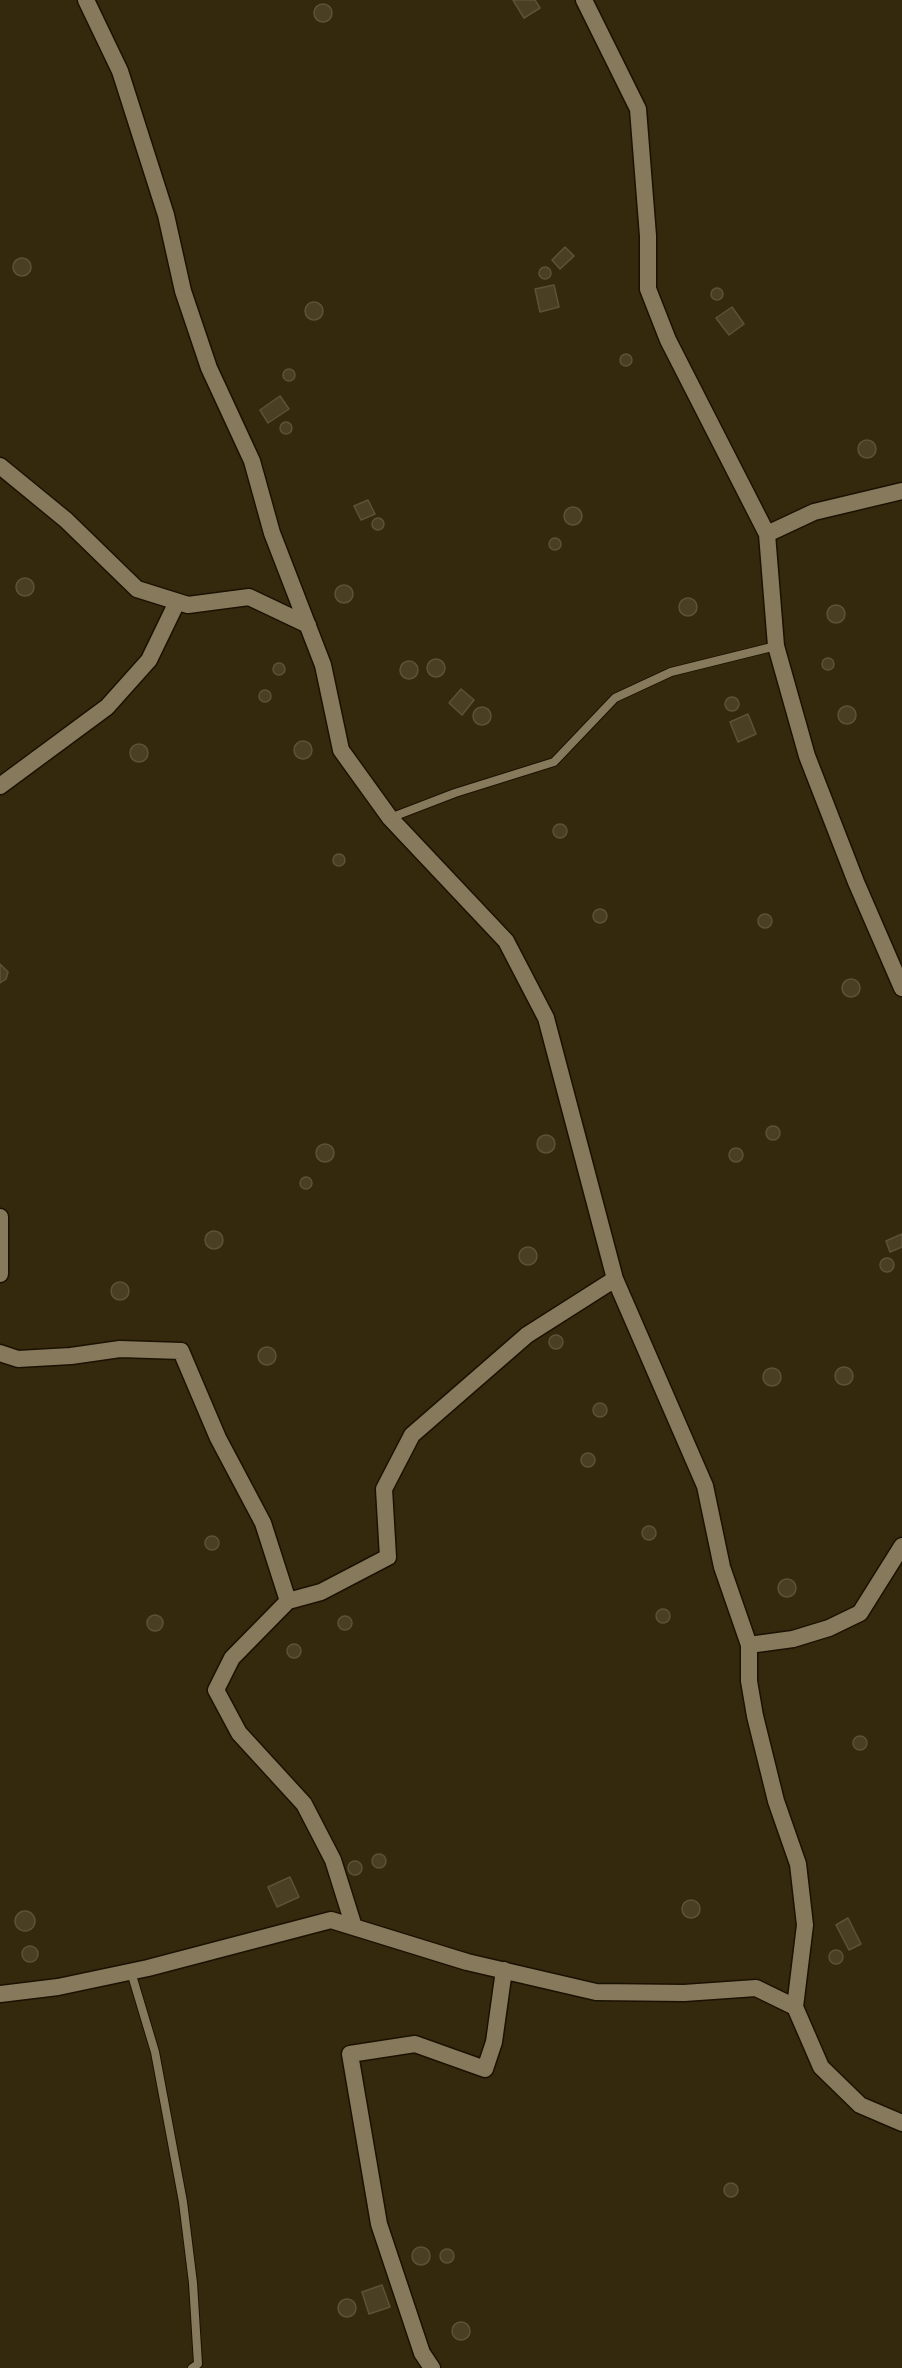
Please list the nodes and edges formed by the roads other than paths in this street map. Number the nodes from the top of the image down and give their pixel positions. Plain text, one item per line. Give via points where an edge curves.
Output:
1 (86, 0) edge
2 (584, 0) edge
3 (0, 466) edge
4 (902, 491) edge
5 (767, 534) junction
6 (177, 602) junction
7 (308, 625) junction
8 (776, 646) junction
9 (0, 786) edge
10 (390, 818) junction
11 (902, 987) edge
12 (0, 1217) edge
13 (0, 1274) edge
14 (615, 1279) junction
15 (0, 1353) edge
16 (902, 1546) edge
17 (288, 1601) junction
18 (749, 1645) junction
19 (354, 1927) junction
20 (504, 1970) junction
21 (131, 1972) junction
22 (0, 1994) edge
23 (795, 2007) junction
24 (902, 2123) edge
25 (192, 2368) edge
26 (432, 2368) edge

1 - 7 street via 120,71 209,368 252,460 272,533
2 - 5 street via 638,109 648,289 668,340
3 - 6 street via 66,520 137,589
4 - 5 street via 814,512
5 - 8 street
6 - 7 street via 188,605 249,597
6 - 9 street via 149,660 107,707
7 - 10 street via 323,665 341,750
8 - 10 lane via 671,672 615,698 554,762
8 - 11 street via 807,756
10 - 14 street via 506,940 546,1018
12 - 13 street
14 - 17 street via 527,1335 412,1435 384,1489 388,1557 321,1592
14 - 18 street via 705,1486 722,1567
15 - 17 street via 18,1359 120,1349 181,1352 218,1438 263,1523
16 - 18 street via 860,1613 802,1636
17 - 19 street via 232,1658 216,1690 239,1733 304,1804 333,1860
18 - 23 street via 749,1681 755,1716 776,1801 798,1864 805,1925
19 - 20 street
19 - 21 street via 331,1920
20 - 23 street via 596,1992 684,1993 756,1988
20 - 26 street via 494,2042 485,2069 415,2044 350,2054 379,2224 422,2353
21 - 22 street
21 - 25 lane via 155,2052 183,2202 198,2364
23 - 24 street via 820,2067 860,2105

